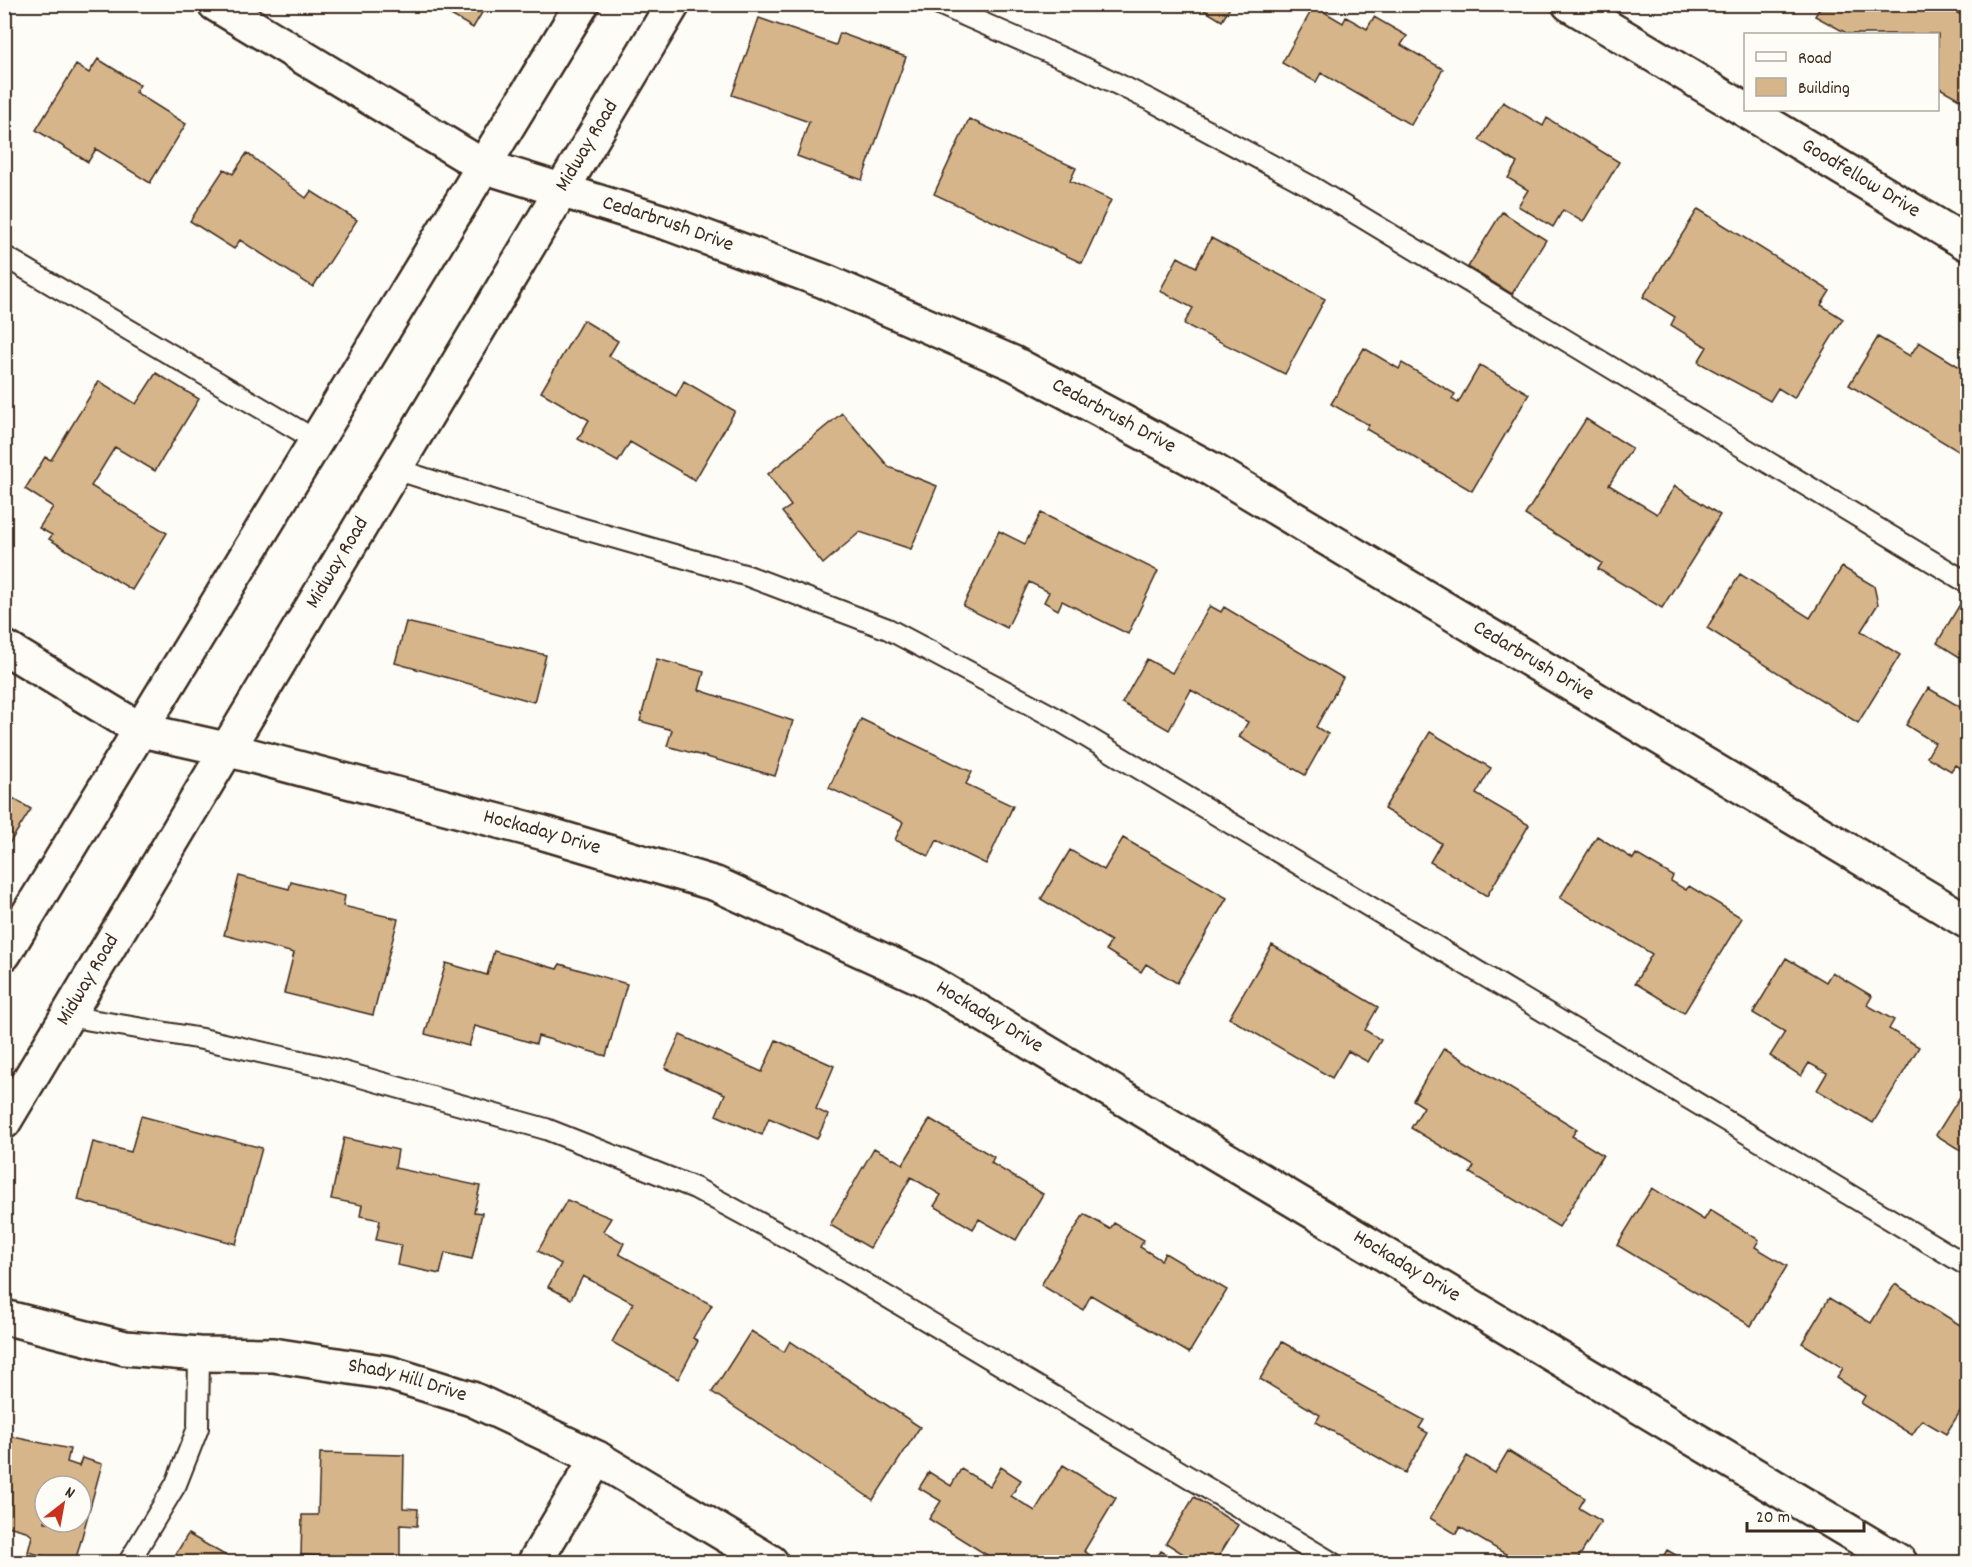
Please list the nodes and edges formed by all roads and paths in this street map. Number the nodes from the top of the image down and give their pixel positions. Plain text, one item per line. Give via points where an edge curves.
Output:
1 (215, 4) edge
2 (582, 4) edge
3 (673, 4) edge
4 (939, 4) edge
5 (1569, 4) edge
6 (1744, 109) edge
7 (1747, 111) edge
8 (483, 166) junction
9 (562, 190) junction
10 (1968, 244) edge
11 (4, 256) edge
12 (317, 441) junction
13 (395, 469) junction
14 (1968, 583) edge
15 (4, 647) edge
16 (141, 730) junction
17 (226, 749) junction
18 (1968, 922) edge
19 (4, 954) edge
20 (67, 1016) junction
21 (4, 1122) edge
22 (1968, 1266) edge
23 (4, 1317) edge
24 (199, 1354) junction
25 (597, 1458) junction
26 (129, 1563) edge
27 (535, 1563) edge
28 (771, 1563) edge
29 (1331, 1563) edge
30 (1900, 1563) edge

1 - 8 street, Cedarbrush Drive
2 - 8 street
3 - 9 street, Midway Road
4 - 14 lane via 1152,101 1312,187
5 - 6 street, Goodfellow Drive
7 - 10 street, Goodfellow Drive
8 - 9 street, Cedarbrush Drive
8 - 12 street
9 - 13 street, Midway Road
9 - 18 street, Cedarbrush Drive via 670,224 824,281 1013,363 1211,469
11 - 12 lane
12 - 16 street
13 - 17 street, Midway Road
13 - 22 lane via 748,576 888,629 1052,716
15 - 16 street, Hockaday Drive
16 - 17 street, Hockaday Drive
16 - 19 street
17 - 20 street, Midway Road
17 - 30 street, Hockaday Drive via 544,833 716,884 924,980
20 - 21 street, Midway Road
20 - 29 lane via 202,1039 322,1066 546,1129 694,1188 812,1252
23 - 24 street, Shady Hill Drive via 125,1348
24 - 25 street, Shady Hill Drive via 273,1355 389,1373 472,1399
24 - 26 lane via 198,1428 176,1484
25 - 27 street
25 - 28 street, Shady Hill Drive

